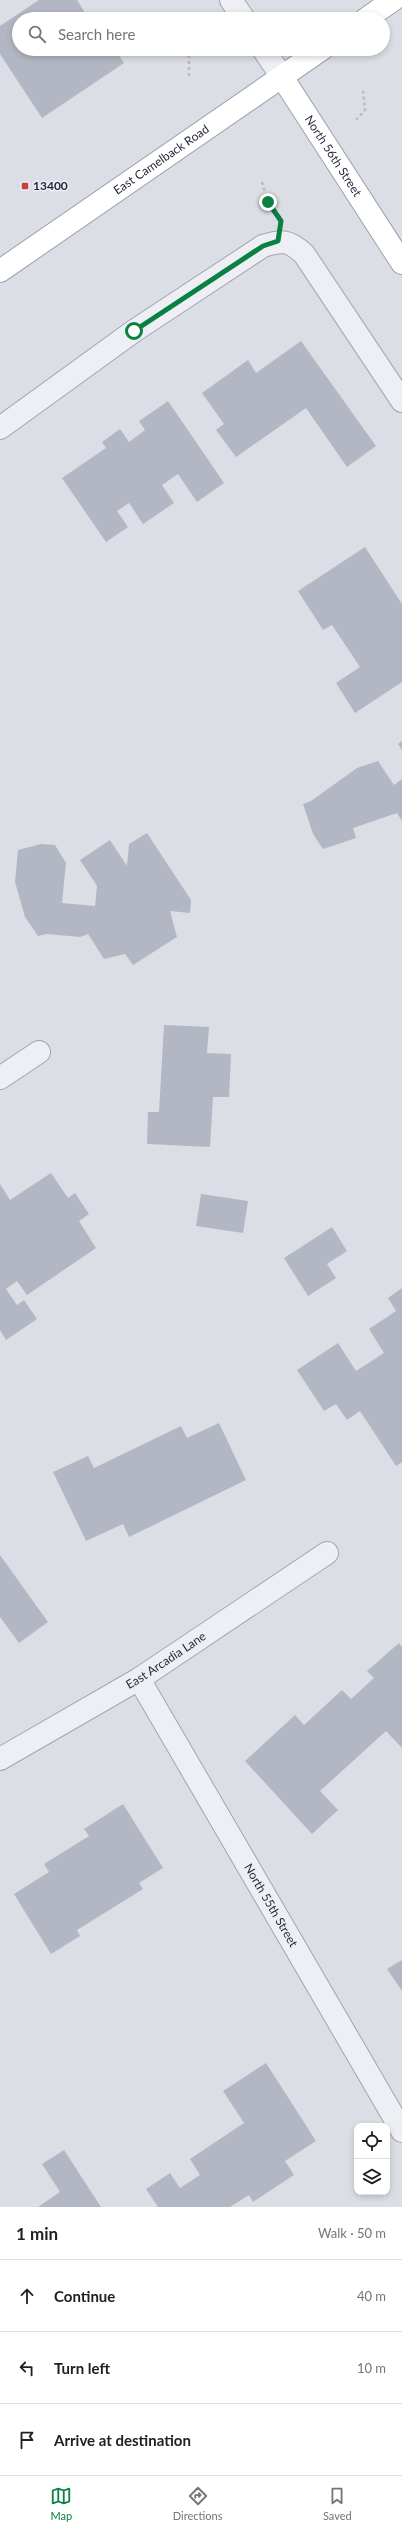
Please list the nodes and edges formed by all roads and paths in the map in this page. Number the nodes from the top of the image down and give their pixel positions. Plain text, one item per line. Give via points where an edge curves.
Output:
1 (231, 0) edge
2 (393, 0) edge
3 (239, 12) edge
4 (376, 12) edge
5 (189, 56) edge
6 (268, 56) edge
7 (312, 56) edge
8 (189, 76) dead end
9 (282, 77) junction
10 (363, 91) dead end
11 (356, 120) dead end
12 (262, 182) dead end
13 (278, 241) junction
14 (402, 263) edge
15 (0, 272) edge
16 (402, 401) edge
17 (0, 428) edge
18 (39, 1052) dead end
19 (0, 1078) edge
20 (327, 1553) dead end
21 (139, 1679) junction
22 (0, 1759) edge
23 (402, 2131) edge

1 - 3 street
2 - 4 main road
5 - 8 path
6 - 9 street, North 56th Street
7 - 9 main road, East Camelback Road
9 - 14 main road, North 56th Street
9 - 15 main road, East Camelback Road
10 - 11 path via 365,110
12 - 13 path via 268,202 281,221
13 - 16 street via 293,244 304,254
13 - 17 street via 263,246 134,331
18 - 19 street
20 - 21 street, East Arcadia Lane
21 - 22 street, East Arcadia Lane
21 - 23 street, North 55th Street

